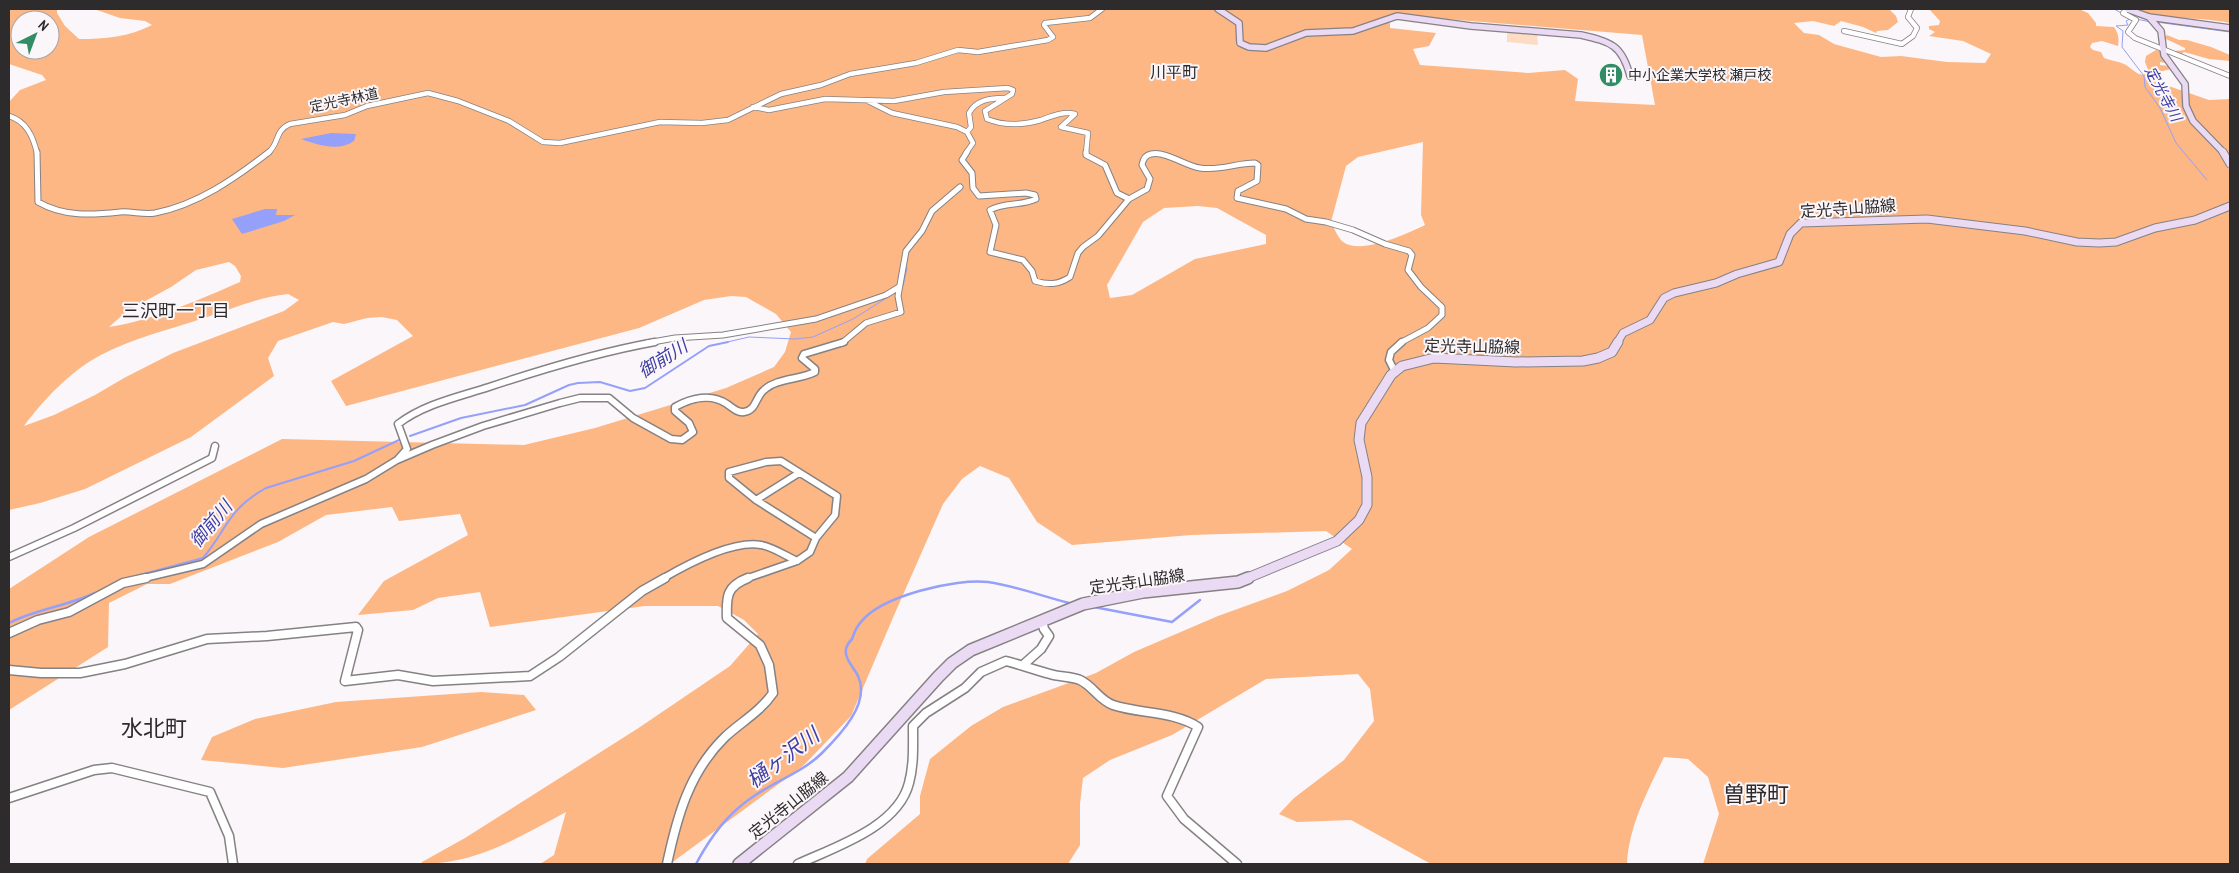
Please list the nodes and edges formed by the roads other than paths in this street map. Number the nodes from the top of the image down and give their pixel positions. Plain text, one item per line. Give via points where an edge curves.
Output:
1 (1102, 9) edge
2 (1218, 9) edge
3 (1911, 9) edge
4 (2117, 9) edge
5 (2126, 10) edge
6 (2135, 17) junction
7 (2151, 20) junction
8 (2230, 28) edge
9 (1844, 31) dead end
10 (2162, 51) junction
11 (1630, 76) dead end
12 (2230, 76) edge
13 (1005, 98) junction
14 (764, 101) junction
15 (868, 101) junction
16 (753, 107) junction
17 (777, 108) junction
18 (9, 116) edge
19 (967, 132) junction
20 (2230, 164) edge
21 (960, 187) dead end
22 (1129, 199) junction
23 (2230, 206) edge
24 (899, 287) junction
25 (1395, 372) junction
26 (215, 446) dead end
27 (398, 460) junction
28 (798, 473) junction
29 (756, 500) junction
30 (816, 538) junction
31 (9, 557) edge
32 (797, 561) junction
33 (1042, 620) junction
34 (9, 634) edge
35 (1023, 665) junction
36 (9, 670) edge
37 (9, 798) edge
38 (233, 864) edge
39 (667, 864) edge
40 (739, 864) edge
41 (798, 864) edge
42 (1237, 864) edge

1 - 14 street via 1090,18 1045,23 1053,37 1048,40 978,52 958,50 916,63 850,74
2 - 11 main road via 1239,23 1240,43 1250,47 1280,45 1308,32 1353,31 1397,16 1590,37 1610,44 1624,56
3 - 9 street via 1908,17 1917,28 1913,36 1902,44
4 - 5 street
5 - 6 main road
6 - 7 main road
6 - 10 street via 2128,32
7 - 8 main road
7 - 10 main road via 2161,32
10 - 12 street
10 - 20 main road via 2185,84 2186,106 2193,122 2221,148
13 - 15 street via 1013,90 1003,87 944,92 894,101
13 - 19 street via 990,98 972,108 971,127
13 - 22 street via 985,111 987,119 1003,124 1023,124 1064,113 1075,114 1061,127 1088,133 1086,155 1105,165 1115,191
14 - 16 street
14 - 17 street
15 - 17 street via 825,99
15 - 19 street via 892,113
16 - 17 street
16 - 18 street, 定光寺林道 via 728,120 660,122 548,143 483,110 428,93 283,126 274,147 262,158 218,187 176,208 152,214 125,211 95,215 44,207 38,202 37,147 28,125
19 - 22 street via 973,143 962,160 972,173 972,188 979,196 1026,193 1036,199 990,210 996,225 990,252 1027,261 1035,281 1055,285 1070,277 1078,253 1103,231
21 - 24 street via 932,211 910,244
22 - 25 street via 1150,185 1150,177 1142,162 1150,153 1203,169 1253,162 1258,165 1257,181 1238,191 1240,200 1286,209 1306,219 1353,230 1409,251 1412,256 1408,270 1420,287 1442,307 1442,315 1429,329 1393,348 1389,360
23 - 25 main road, 定光寺山脇線 via 2195,220 2155,228 2116,242 2099,243 1927,219 1801,222 1790,231 1786,250 1779,262 1664,298 1650,320 1623,333 1612,352 1598,358 1516,362 1434,358 1402,366
24 - 27 street via 886,296 816,319 723,335 646,342 428,406 398,424 407,449
24 - 27 street via 898,300 902,309 899,314 874,319 858,327 841,344 804,354 802,358 815,372 768,387 752,409 738,411 714,397 698,398 675,407 694,432 684,438 668,439 657,430 630,418 609,398 585,398 528,411
25 - 33 main road, 定光寺山脇線 via 1361,423 1359,440 1367,477 1368,505 1360,520 1337,541 1238,582 1143,592 1083,604
26 - 31 street via 212,458
27 - 34 street via 366,479 261,524 204,564 123,583 69,612 38,620
28 - 29 street
28 - 29 street via 781,461 729,472 729,478
28 - 30 street via 837,496 835,515
29 - 30 street
30 - 32 street via 810,552
32 - 36 street via 762,544 745,545 696,560 642,591 530,676 433,682 398,675 345,681 358,630 356,627 206,639 125,664 80,672
32 - 39 street via 734,583 731,588 727,618 758,641 771,673 773,693 760,709 708,752 693,777 676,820
33 - 35 street via 1048,640
33 - 40 main road, 定光寺山脇線 via 971,650 952,663 848,777
35 - 41 street via 1006,661 981,672 966,688 926,713 913,726 910,778 902,801 892,813 875,827
35 - 42 street via 1080,680 1113,705 1166,716 1198,727 1166,796 1184,820
37 - 38 street via 94,770 112,768 210,792 227,832

